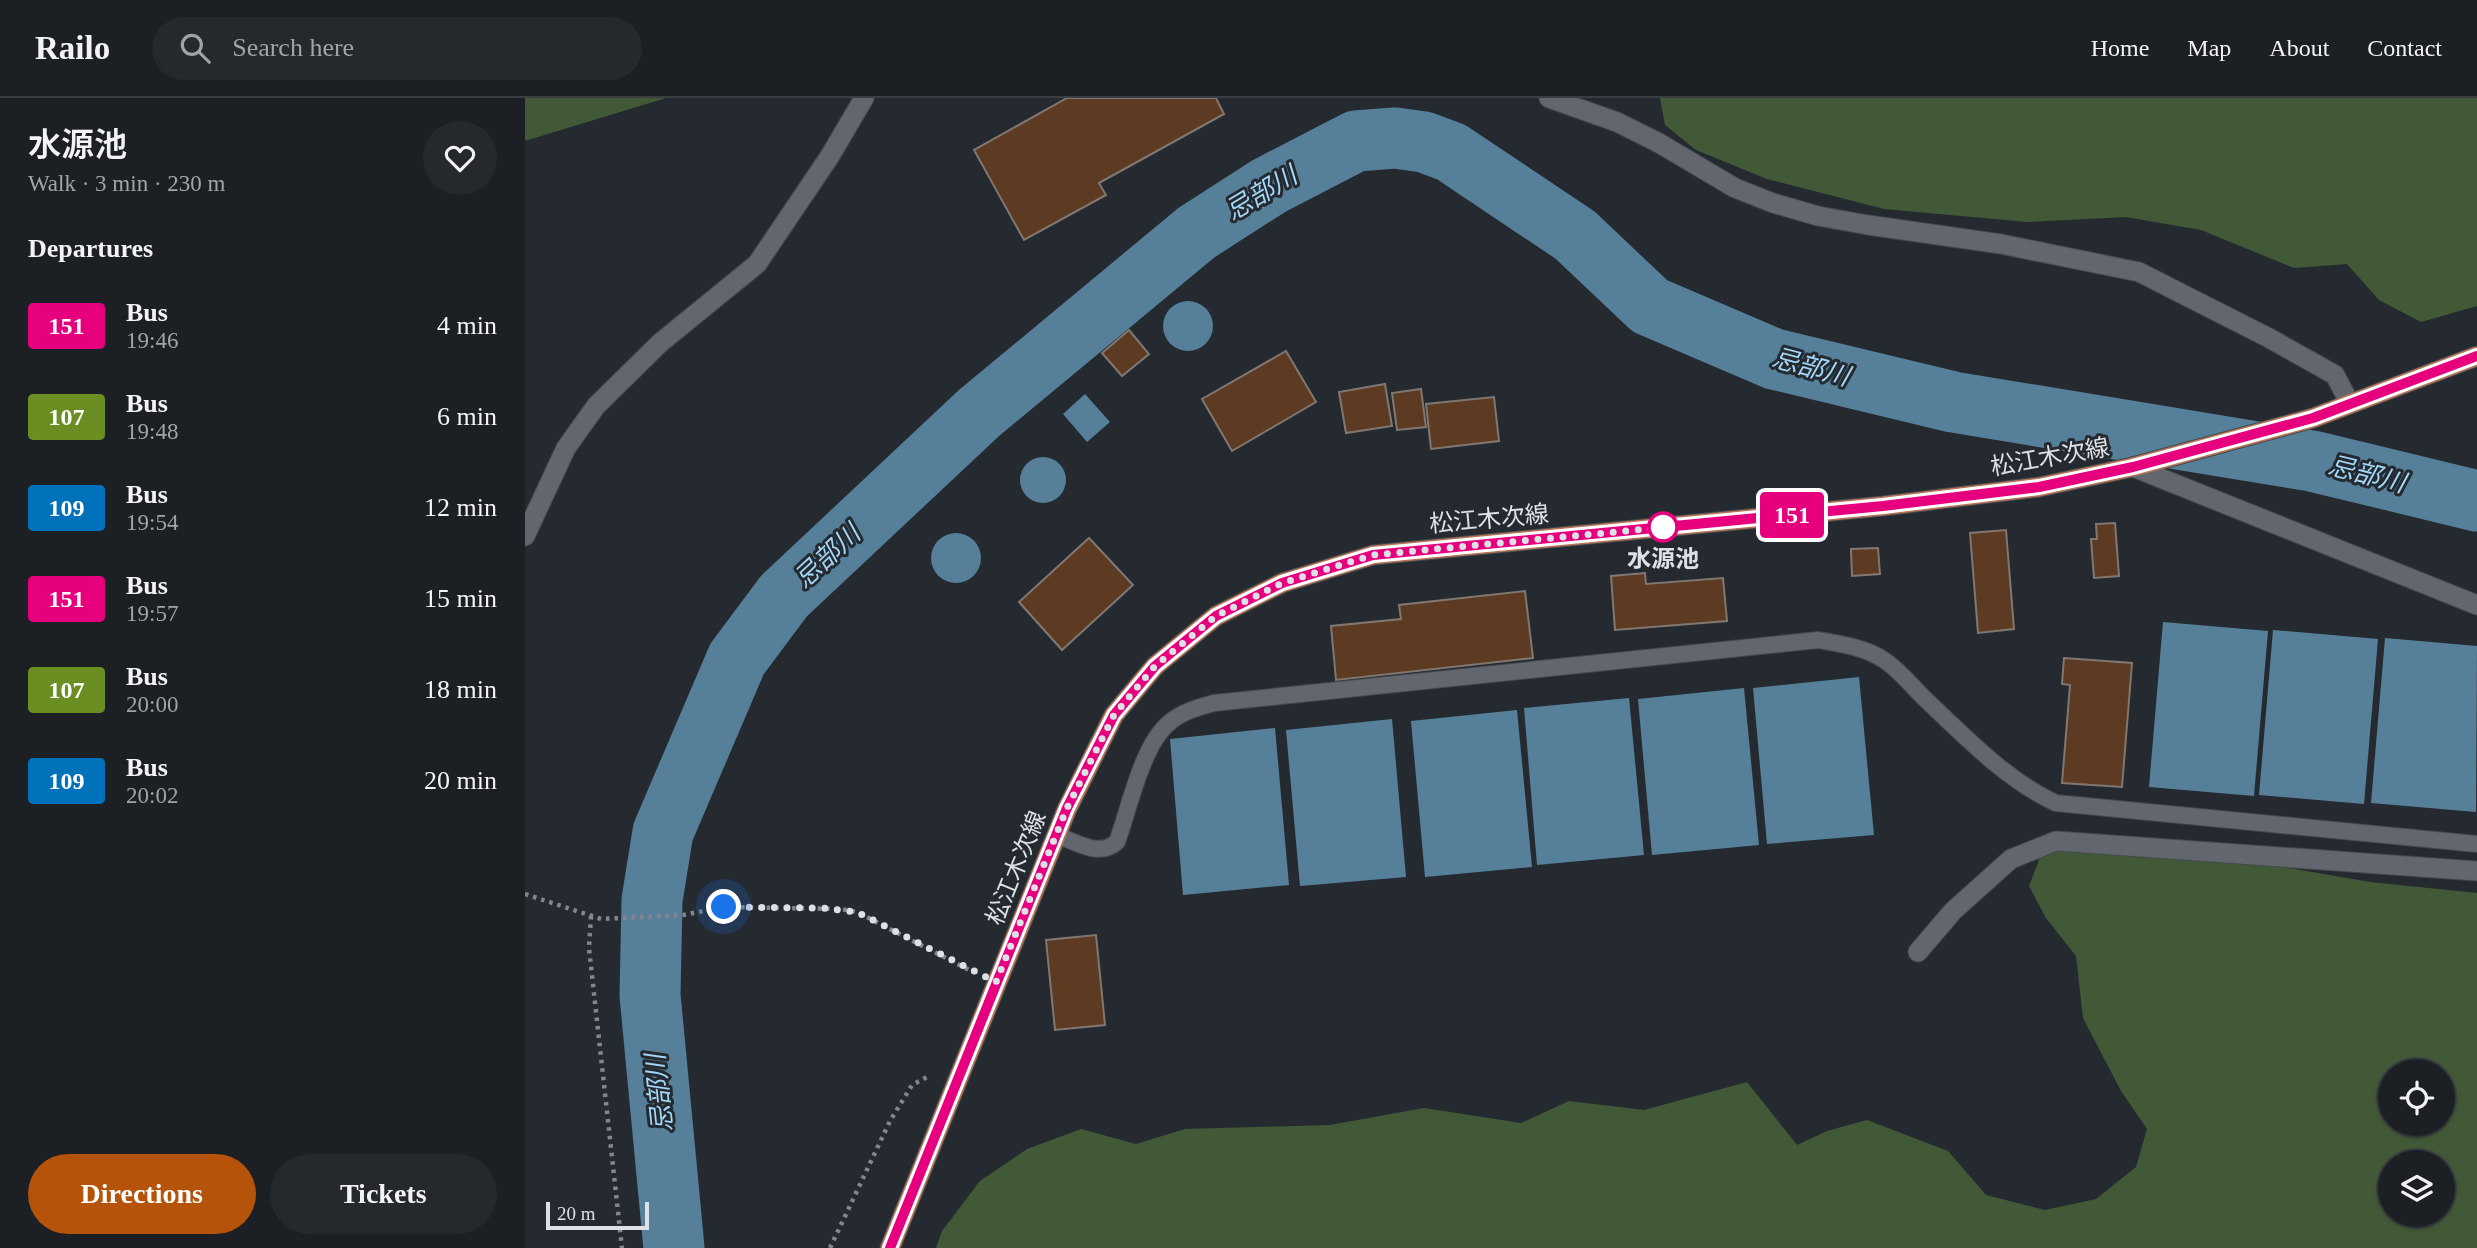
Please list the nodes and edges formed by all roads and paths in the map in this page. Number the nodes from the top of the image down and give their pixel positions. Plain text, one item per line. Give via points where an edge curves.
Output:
1 (864, 98) edge
2 (1549, 98) edge
3 (2477, 356) edge
4 (2350, 404) junction
5 (2133, 467) junction
6 (525, 537) edge
7 (2477, 605) edge
8 (1056, 835) junction
9 (2477, 844) edge
10 (2477, 871) edge
11 (525, 894) edge
12 (591, 916) junction
13 (1918, 952) dead end
14 (996, 982) junction
15 (912, 1085) dead end
16 (622, 1248) edge
17 (830, 1248) edge
18 (890, 1248) edge

1 - 6 street via 757,264 660,343 596,406 566,448
2 - 4 street via 1617,122 1735,188 1773,203 1818,216 2001,244 2139,272 2335,375
3 - 4 main road, 松江木次線
4 - 5 main road, 松江木次線
5 - 7 street
5 - 8 main road, 松江木次線 via 2039,487 1883,506 1373,555 1282,583 1216,616 1155,666 1114,715
8 - 9 lane via 1100,851 1109,849 1117,842 1158,734 1170,721 1214,703 1818,640 1885,660 2019,782 2056,803
8 - 14 main road, 松江木次線
10 - 13 street via 2056,841 2011,859 1952,911
11 - 12 path
12 - 14 path via 683,915 724,907 857,912
12 - 16 path via 589,948
14 - 18 main road, 松江木次線
15 - 17 path

